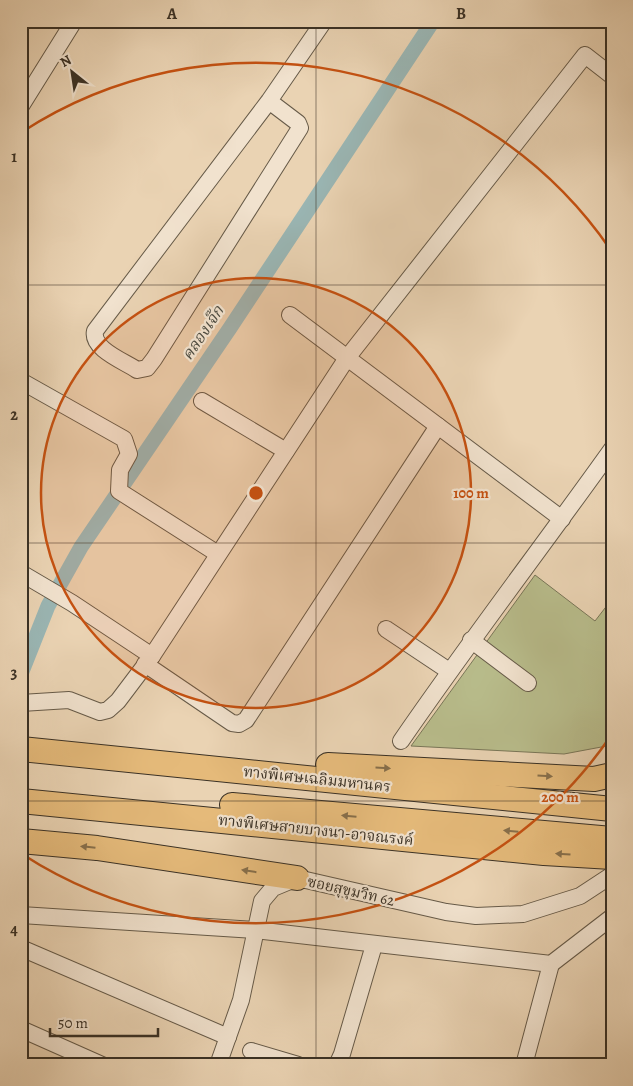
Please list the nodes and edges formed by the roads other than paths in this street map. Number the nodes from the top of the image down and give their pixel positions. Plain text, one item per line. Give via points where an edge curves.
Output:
1 (74, 21) edge
2 (324, 21) edge
3 (612, 76) edge
4 (269, 101) junction
5 (21, 106) edge
6 (290, 315) dead end
7 (348, 358) junction
8 (21, 382) edge
9 (202, 401) dead end
10 (438, 426) junction
11 (612, 449) edge
12 (286, 451) junction
13 (562, 519) junction
14 (218, 554) junction
15 (21, 573) edge
16 (386, 629) dead end
17 (471, 640) junction
18 (148, 660) junction
19 (449, 671) junction
20 (528, 683) dead end
21 (21, 703) edge
22 (401, 741) dead end
23 (21, 749) edge
24 (142, 760) junction
25 (21, 764) edge
26 (606, 778) edge
27 (21, 790) edge
28 (21, 801) edge
29 (612, 809) edge
30 (612, 820) edge
31 (612, 839) edge
32 (21, 841) edge
33 (612, 857) edge
34 (612, 875) edge
35 (297, 878) junction
36 (21, 915) edge
37 (612, 917) edge
38 (255, 930) junction
39 (374, 945) junction
40 (21, 948) edge
41 (551, 964) junction
42 (21, 1029) edge
43 (228, 1037) junction
44 (251, 1051) dead end
45 (529, 1063) edge
46 (102, 1065) edge
47 (218, 1065) edge
48 (298, 1065) edge
49 (337, 1065) edge

1 - 5 street
2 - 4 street
3 - 7 street via 585,55
4 - 4 street via 96,331 97,344 138,370 147,368 154,359 300,128
6 - 7 street
7 - 10 street
7 - 12 street
8 - 14 street via 124,439 129,454 120,470 119,491
9 - 12 street
10 - 13 street
10 - 18 street via 246,720 239,724 232,722
11 - 13 street
12 - 14 street
13 - 17 street
14 - 18 street
15 - 18 street via 72,603
16 - 19 street
17 - 19 street
17 - 20 street
18 - 21 street via 108,710 100,712 69,700
19 - 22 street
23 - 24 highway, ทางพิเศษเฉลิมมหานคร
24 -> 26 highway via 232,760
24 - 29 highway, ทางพิเศษเฉลิมมหานคร
25 - 30 highway
31 -> 27 highway
33 -> 28 highway, ทางพิเศษสายบางนา-อาจณรงค์
35 -> 32 highway via 97,848
34 - 35 street, ซอยสุขุมวิท 62 via 580,896 523,914 476,916
35 - 38 street, ซอยสุขุมวิท 62 via 273,888 262,901
36 - 38 street
37 - 41 street
38 - 39 street
38 - 43 street, ซอยสุขุมวิท 62 via 241,1000
39 - 41 street
39 - 49 street
40 - 43 street
41 - 45 street
42 - 46 street
43 - 47 street, ซอยสุขุมวิท 62
44 - 48 street

